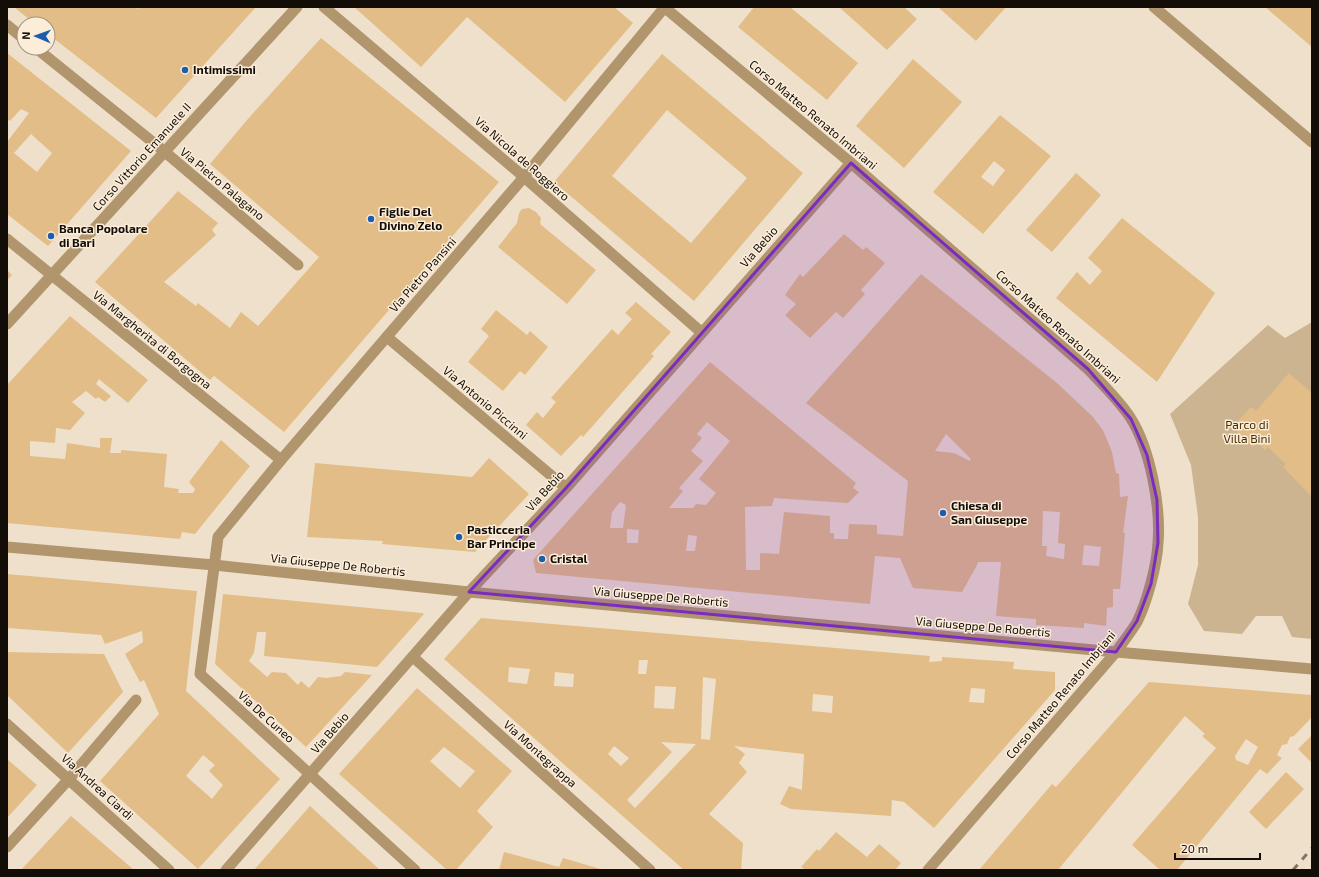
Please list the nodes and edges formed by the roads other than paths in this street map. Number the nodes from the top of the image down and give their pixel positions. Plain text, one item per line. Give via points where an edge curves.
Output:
1 (297, 7) edge
2 (324, 7) edge
3 (664, 7) edge
4 (1154, 7) edge
5 (7, 25) edge
6 (16, 32) edge
7 (46, 56) edge
8 (1312, 142) edge
9 (164, 152) junction
10 (850, 163) junction
11 (524, 178) junction
12 (7, 240) edge
13 (298, 265) dead end
14 (51, 276) junction
15 (7, 324) edge
16 (701, 332) junction
17 (387, 337) junction
18 (281, 460) junction
19 (566, 488) junction
20 (7, 547) edge
21 (214, 564) junction
22 (469, 592) junction
23 (1116, 652) junction
24 (413, 657) junction
25 (1312, 669) edge
26 (136, 700) dead end
27 (7, 724) edge
28 (310, 775) junction
29 (69, 779) junction
30 (7, 848) edge
31 (168, 870) edge
32 (226, 870) edge
33 (415, 870) edge
34 (650, 870) edge
35 (928, 870) edge

1 - 9 street, Corso Vittorio Emanuele II
2 - 11 street, Via Nicola de Roggiero
3 - 10 street, Corso Matteo Renato Imbriani
3 - 11 street, Via Pietro Pansini
4 - 8 street
5 - 6 street
7 - 9 street, Via Pietro Palagano
9 - 13 street, Via Pietro Palagano
9 - 14 street, Corso Vittorio Emanuele II
10 - 16 street, Via Bebio
10 - 23 street, Corso Matteo Renato Imbriani via 1088,369 1114,395 1131,419 1147,455 1157,500 1158,543 1151,584 1137,621
11 - 16 street, Via Nicola de Roggiero
11 - 17 street, Via Pietro Pansini
12 - 14 street, Via Margherita di Borgogna
14 - 15 street, Corso Vittorio Emanuele II
14 - 18 street, Via Margherita di Borgogna
16 - 19 street, Via Bebio
17 - 18 street, Via Pietro Pansini
17 - 19 street, Via Antonio Piccinni
18 - 21 street, Via Pietro Pansini via 218,537
19 - 22 street, Via Bebio
20 - 21 street, Via Giuseppe De Robertis
21 - 22 street, Via Giuseppe De Robertis
21 - 28 street, Via De Cuneo via 200,674
22 - 23 street, Via Giuseppe De Robertis
22 - 24 street, Via Bebio
23 - 25 street, Via Giuseppe De Robertis
23 - 35 street, Corso Matteo Renato Imbriani
24 - 28 street, Via Bebio
24 - 34 street, Via Montegrappa
26 - 29 street
27 - 29 street, Via Andrea Ciardi
28 - 32 street, Via Bebio
28 - 33 street, Via De Cuneo
29 - 30 street
29 - 31 street, Via Andrea Ciardi

